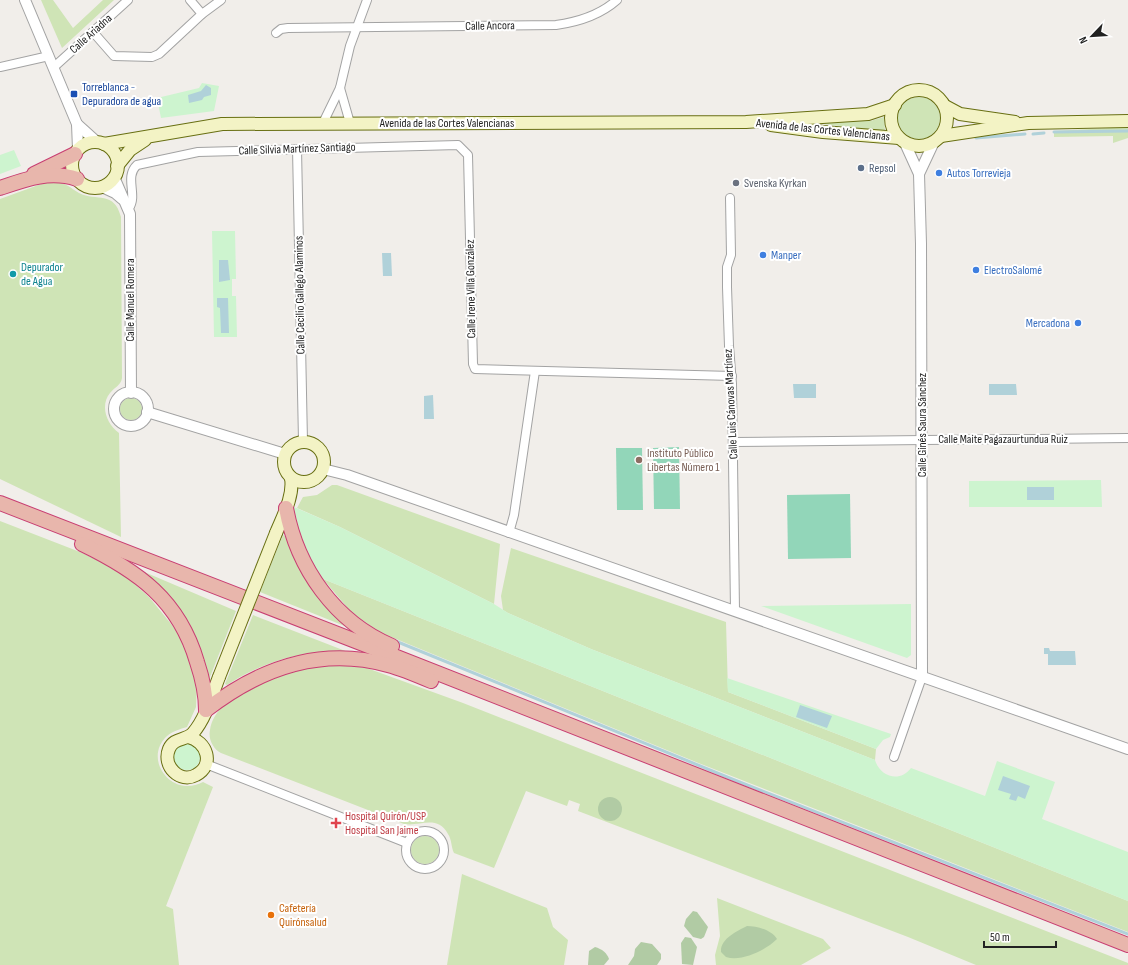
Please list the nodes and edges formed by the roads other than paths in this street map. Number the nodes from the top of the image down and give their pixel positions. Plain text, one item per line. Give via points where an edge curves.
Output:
1 (25, 0) edge
2 (128, 0) edge
3 (190, 0) edge
4 (221, 0) edge
5 (368, 0) edge
6 (617, 0) edge
7 (202, 14) junction
8 (356, 29) junction
9 (93, 32) junction
10 (276, 33) dead end
11 (49, 56) junction
12 (0, 67) edge
13 (54, 67) junction
14 (340, 88) junction
15 (895, 105) junction
16 (944, 106) junction
17 (1128, 121) edge
18 (746, 122) junction
19 (323, 123) junction
20 (350, 123) junction
21 (1028, 123) junction
22 (77, 124) junction
23 (149, 138) junction
24 (938, 139) junction
25 (902, 140) junction
26 (101, 143) junction
27 (297, 149) junction
28 (463, 150) joint
29 (76, 151) junction
30 (116, 171) junction
31 (919, 174) junction
32 (28, 178) junction
33 (77, 180) junction
34 (102, 187) junction
35 (0, 188) edge
36 (730, 198) dead end
37 (122, 199) junction
38 (129, 208) junction
39 (535, 372) junction
40 (732, 376) junction
41 (131, 393) junction
42 (147, 412) junction
43 (1128, 438) edge
44 (922, 440) junction
45 (303, 441) junction
46 (734, 442) junction
47 (285, 454) junction
48 (323, 469) junction
49 (291, 478) junction
50 (303, 482) junction
51 (288, 502) junction
52 (0, 503) edge
53 (0, 509) edge
54 (509, 533) junction
55 (735, 610) junction
56 (922, 677) junction
57 (206, 710) junction
58 (198, 726) junction
59 (188, 737) junction
60 (202, 743) junction
61 (1128, 749) edge
62 (894, 757) dead end
63 (656, 760) junction
64 (206, 764) junction
65 (407, 843) junction
66 (1128, 945) edge

1 - 11 street
2 - 9 street, Calle Ariadna
3 - 7 street
4 - 7 street
5 - 8 street
6 - 8 street, Calle Ancora via 586,18 556,25
7 - 9 street via 160,54 152,57 114,56
8 - 10 street, Calle Ancora via 288,28
8 - 14 street
9 - 13 street, Calle Ariadna
11 - 12 street
11 - 13 street
13 - 22 street
14 - 19 street
14 - 20 street
15 - 16 main road via 900,98 916,90 932,93
15 - 18 main road, Avenida de las Cortes Valencianas via 868,114
15 - 25 main road via 891,119 895,132
16 - 21 main road via 960,114
16 - 24 main road via 947,116 946,127
17 - 21 main road
18 - 20 main road, Avenida de las Cortes Valencianas
18 - 25 main road, Avenida de las Cortes Valencianas
19 - 20 main road, Avenida de las Cortes Valencianas
19 - 23 main road, Avenida de las Cortes Valencianas via 216,125
21 - 24 main road
22 - 26 street
22 - 29 street
23 - 26 main road, Avenida de las Cortes Valencianas
23 - 30 main road, Avenida de las Cortes Valencianas via 130,150
24 - 25 main road via 925,146 916,146
24 - 31 street
25 - 31 street
26 - 29 main road via 87,143
26 - 30 main road via 112,151
27 - 28 street, Calle Silvia Martínez Santiago via 458,145
27 - 38 street, Calle Silvia Martínez Santiago via 198,152 142,163 132,171 132,202
27 - 45 street, Calle Cecilio Gallego Alaminos
28 - 39 street, Calle Irene Villa González via 468,155 473,366 479,370
29 - 32 highway
29 - 33 main road via 72,170
30 - 34 main road
30 - 37 street
31 - 44 street, Calle Ginés Saura Sánchez
32 - 33 highway via 55,175
32 - 35 highway
33 - 34 main road via 91,188
34 - 37 street
36 - 40 street, Calle Luis Cánovas Martínez via 730,255 726,287
37 - 38 street
38 - 41 street, Calle Manuel Romera
39 - 40 street
39 - 54 street via 514,515
40 - 46 street, Calle Luis Cánovas Martínez
41 - 42 street via 144,398 148,407
41 - 42 street via 117,400 114,411 119,421 134,426 143,421
42 - 47 street
43 - 44 street, Calle Maite Pagazaurtundua Ruiz
44 - 46 street, Calle Maite Pagazaurtundua Ruiz
44 - 56 street, Calle Ginés Saura Sánchez
45 - 47 main road via 292,445
45 - 48 main road via 315,445 320,450 324,462
46 - 55 street, Calle Luis Cánovas Martínez
47 - 49 main road via 284,467
48 - 50 main road via 315,479
48 - 54 street
49 - 50 main road
49 - 51 main road via 292,488
50 - 51 main road
51 - 57 main road, bridge
51 - 63 highway via 289,527 304,564 317,585 343,615 363,631 385,644 631,747
52 - 63 highway
53 - 57 highway via 107,556 129,568 148,584 175,613 192,645 202,677
54 - 55 street
55 - 56 street
56 - 61 street
56 - 62 street
57 - 58 main road
57 - 63 highway via 233,689 262,673 307,661 328,658 357,659 388,665 630,753
58 - 59 main road
58 - 60 main road
59 - 60 main road
59 - 64 main road via 177,740 169,748 167,760 172,771 182,777 194,776 203,770
60 - 64 main road via 207,753
63 - 66 highway
64 - 65 street
65 - 65 street via 406,856 412,865 422,870 437,866 445,852 443,842 432,832 417,832

